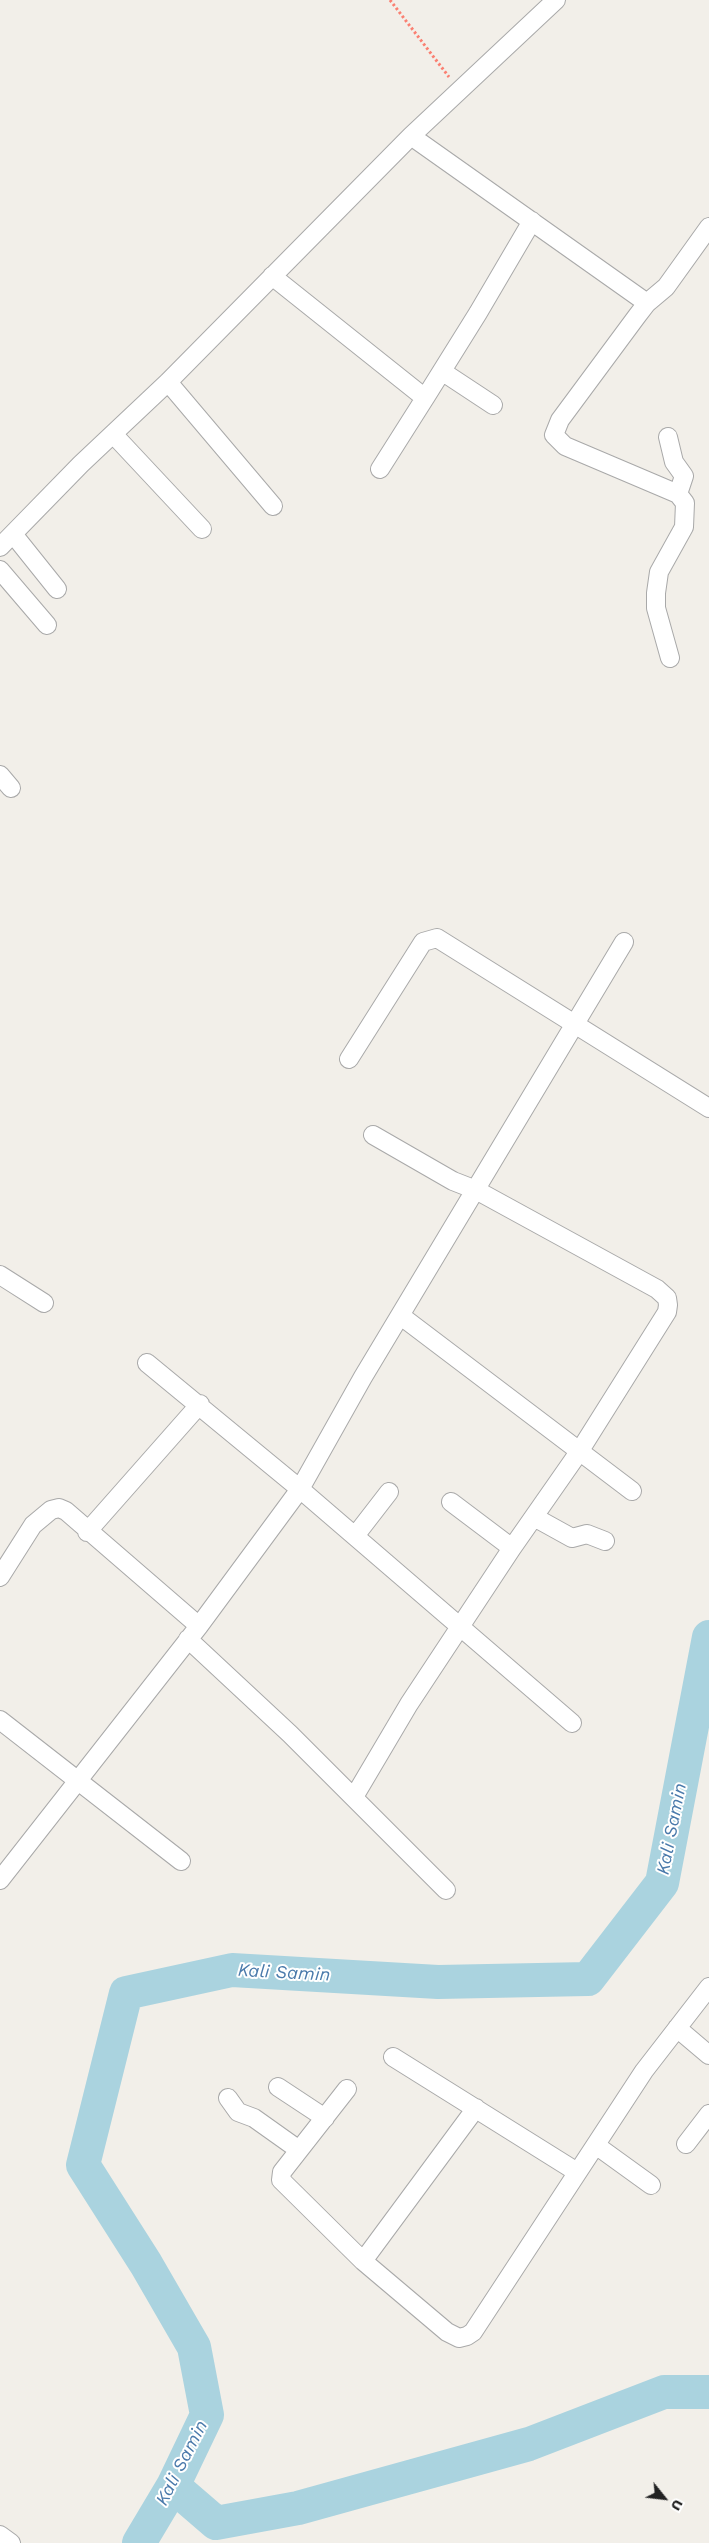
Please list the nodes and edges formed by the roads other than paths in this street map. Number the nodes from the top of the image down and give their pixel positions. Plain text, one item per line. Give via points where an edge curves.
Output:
1 (556, 0) edge
2 (411, 136) junction
3 (532, 221) junction
4 (709, 227) edge
5 (272, 276) junction
6 (647, 303) junction
7 (442, 372) junction
8 (168, 382) junction
9 (425, 398) junction
10 (493, 405) dead end
11 (114, 435) junction
12 (668, 437) dead end
13 (380, 469) dead end
14 (678, 494) junction
15 (273, 506) dead end
16 (202, 529) dead end
17 (13, 534) junction
18 (0, 547) edge
19 (0, 570) edge
20 (56, 589) dead end
21 (47, 625) dead end
22 (670, 658) dead end
23 (624, 942) dead end
24 (574, 1023) junction
25 (349, 1059) dead end
26 (709, 1108) edge
27 (374, 1135) dead end
28 (476, 1190) junction
29 (0, 1275) edge
30 (44, 1303) dead end
31 (401, 1316) junction
32 (147, 1363) dead end
33 (200, 1404) junction
34 (579, 1452) junction
35 (300, 1489) junction
36 (632, 1491) dead end
37 (389, 1492) dead end
38 (451, 1502) dead end
39 (534, 1517) junction
40 (87, 1532) junction
41 (355, 1536) junction
42 (605, 1541) dead end
43 (512, 1548) junction
44 (0, 1577) edge
45 (460, 1625) junction
46 (194, 1633) junction
47 (0, 1720) edge
48 (572, 1723) dead end
49 (77, 1781) junction
50 (354, 1797) junction
51 (181, 1861) dead end
52 (0, 1880) edge
53 (446, 1890) dead end
54 (709, 1987) edge
55 (677, 2028) junction
56 (709, 2055) edge
57 (393, 2057) dead end
58 (278, 2087) dead end
59 (346, 2089) dead end
60 (228, 2098) dead end
61 (476, 2108) junction
62 (709, 2114) edge
63 (325, 2118) junction
64 (686, 2144) dead end
65 (597, 2146) junction
66 (299, 2150) junction
67 (577, 2172) junction
68 (651, 2185) dead end
69 (363, 2262) junction
70 (0, 2535) edge
71 (11, 2543) edge

1 - 2 street
2 - 3 street
2 - 5 street
3 - 6 street
3 - 7 street
4 - 6 street via 666,287
5 - 8 street
5 - 9 street
6 - 14 street via 560,420 554,435 565,446
7 - 9 street
7 - 10 street
8 - 11 street
8 - 15 street
9 - 13 street
11 - 16 street
11 - 17 street via 80,464
12 - 14 street via 674,462 684,476
14 - 22 street via 685,503 684,527 659,572 656,600
17 - 18 street
17 - 20 street
19 - 21 street
23 - 24 street
24 - 25 street via 436,938 428,939 413,956
24 - 26 street
24 - 28 street
27 - 28 street
28 - 31 street
28 - 34 street via 667,1298 667,1312
29 - 30 street
31 - 34 street
31 - 35 street
32 - 33 street
33 - 35 street
33 - 40 street
34 - 36 street
34 - 39 street
35 - 41 street
35 - 46 street
37 - 41 street
38 - 43 street
39 - 42 street via 572,1538 587,1534
39 - 43 street
40 - 44 street via 66,1511 59,1508 51,1510 34,1525
40 - 46 street
41 - 45 street
43 - 45 street
45 - 48 street
45 - 50 street
46 - 49 street
46 - 50 street
47 - 49 street
49 - 51 street
49 - 52 street
50 - 53 street
54 - 55 street
55 - 56 street
55 - 65 street via 644,2071
57 - 61 street
58 - 63 street
59 - 63 street
60 - 66 street via 238,2112 254,2118
61 - 67 street
61 - 69 street
62 - 64 street
63 - 66 street
65 - 67 street
65 - 68 street
66 - 69 street via 282,2172 281,2180
67 - 69 street via 473,2332 467,2336 459,2338 448,2332
70 - 71 street

